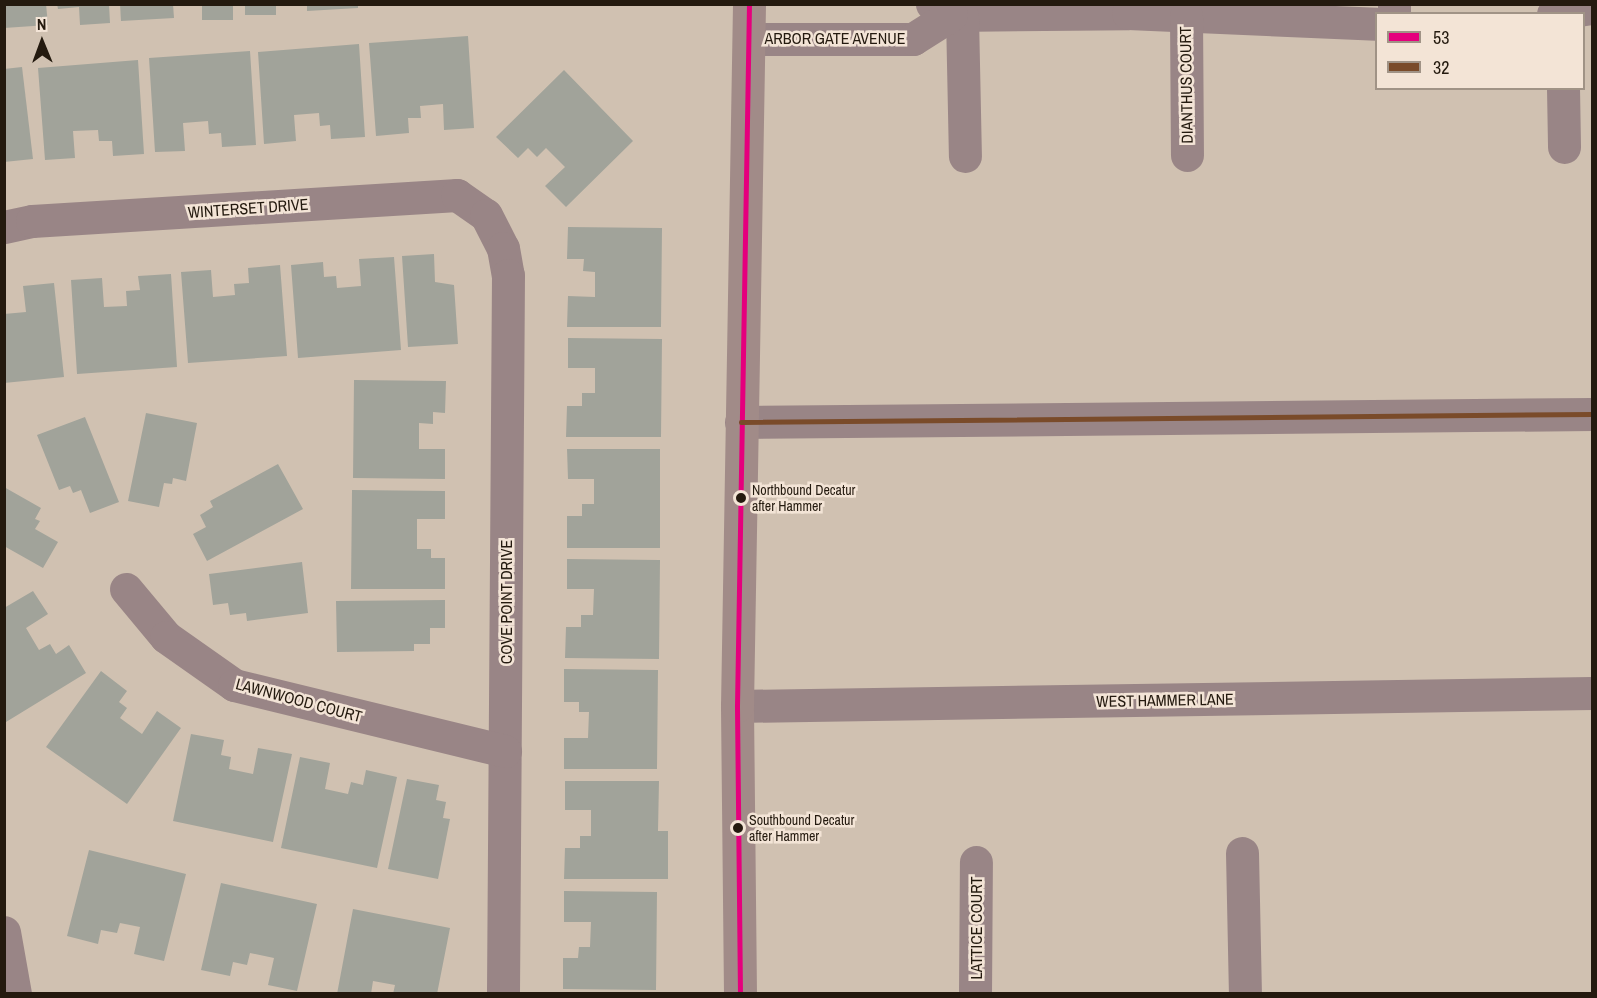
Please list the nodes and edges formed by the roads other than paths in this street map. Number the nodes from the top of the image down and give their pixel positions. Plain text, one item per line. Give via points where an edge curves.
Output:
1 (749, 4) edge
2 (949, 10) edge
3 (1177, 12) edge
4 (1375, 24) edge
5 (749, 39) junction
6 (1563, 90) edge
7 (1564, 147) dead end
8 (1187, 155) dead end
9 (965, 156) dead end
10 (486, 215) joint
11 (4, 227) edge
12 (1593, 414) edge
13 (741, 422) junction
14 (126, 590) dead end
15 (1593, 693) edge
16 (737, 706) junction
17 (505, 751) junction
18 (1242, 853) dead end
19 (976, 862) dead end
20 (4, 932) edge
21 (4, 991) edge
22 (15, 993) edge
23 (503, 993) edge
24 (740, 993) edge
25 (975, 993) edge
26 (1245, 993) edge

1 - 5 main road
2 - 3 street
2 - 5 street, ARBOR GATE AVENUE via 913,39
2 - 9 street
3 - 4 street
3 - 8 street, DIANTHUS COURT
5 - 13 main road
6 - 7 street
10 - 11 street, WINTERSET DRIVE via 457,195 32,221
10 - 17 street, COVE POINT DRIVE via 503,248 508,275
12 - 13 street
13 - 16 main road
14 - 17 street, LAWNWOOD COURT via 166,637 234,685
15 - 16 street, WEST HAMMER LANE
16 - 24 main road
17 - 23 street, COVE POINT DRIVE
18 - 26 street
19 - 25 street, LATTICE COURT
20 - 22 street
21 - 22 street

